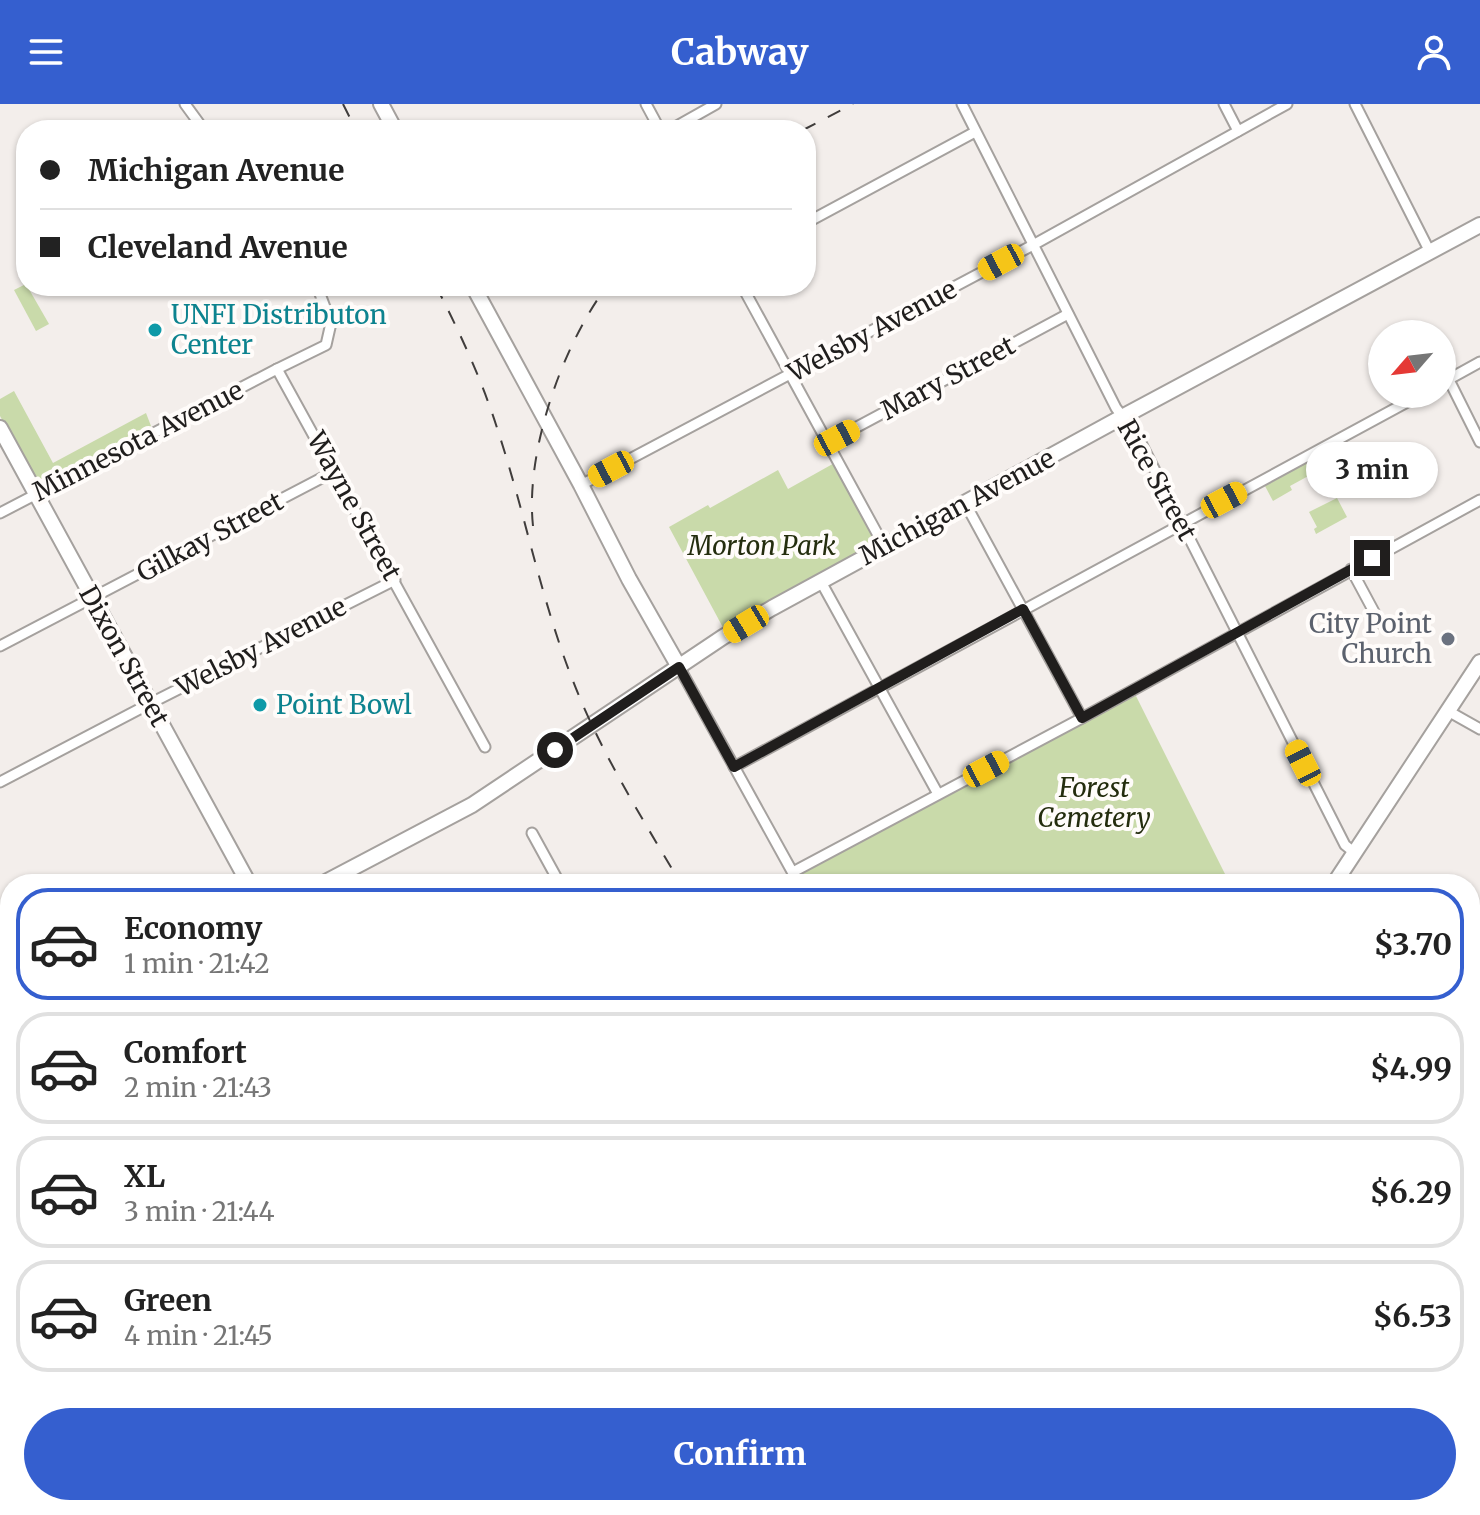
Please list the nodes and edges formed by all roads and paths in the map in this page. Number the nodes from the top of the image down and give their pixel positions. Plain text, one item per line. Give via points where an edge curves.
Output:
1 (716, 104) edge
2 (962, 104) edge
3 (1224, 104) edge
4 (1287, 104) edge
5 (1355, 104) edge
6 (688, 120) edge
7 (1238, 131) junction
8 (975, 132) junction
9 (816, 218) edge
10 (1480, 225) edge
11 (1033, 245) junction
12 (1430, 252) junction
13 (321, 296) edge
14 (478, 296) edge
15 (748, 296) edge
16 (1068, 314) junction
17 (1480, 362) edge
18 (277, 369) junction
19 (791, 374) junction
20 (1456, 376) edge
21 (1456, 401) edge
22 (1396, 408) edge
23 (1124, 416) junction
24 (0, 428) edge
25 (1480, 442) edge
26 (827, 443) junction
27 (335, 471) junction
28 (581, 485) junction
29 (35, 494) junction
30 (1480, 500) edge
31 (965, 503) junction
32 (0, 513) edge
33 (1181, 523) junction
34 (884, 546) junction
35 (1351, 569) junction
36 (395, 580) junction
37 (820, 580) junction
38 (93, 599) junction
39 (1023, 609) junction
40 (1380, 623) dead end
41 (1236, 632) junction
42 (0, 646) edge
43 (1480, 662) edge
44 (679, 667) junction
45 (879, 688) junction
46 (151, 703) junction
47 (1448, 711) junction
48 (1082, 718) junction
49 (1480, 729) edge
50 (485, 747) dead end
51 (734, 767) junction
52 (0, 782) edge
53 (938, 794) junction
54 (532, 833) dead end
55 (1355, 853) junction
56 (793, 872) joint
57 (244, 874) edge
58 (341, 874) edge
59 (555, 874) edge
60 (1341, 874) edge

1 - 6 street
2 - 8 street, Rice Street
3 - 7 street
4 - 7 street, Welsby Avenue
5 - 12 street
7 - 11 street, Welsby Avenue
8 - 9 street
8 - 11 street, Rice Street
10 - 12 street, Michigan Avenue
11 - 16 street, Rice Street
11 - 19 street, Welsby Avenue
12 - 23 street, Michigan Avenue
13 - 18 street via 331,323 326,345
14 - 28 street
15 - 19 street
16 - 23 street, Rice Street
16 - 26 street, Mary Street
17 - 20 street
18 - 27 street, Wayne Street
18 - 29 street, Minnesota Avenue
19 - 26 street
19 - 28 street, Welsby Avenue
21 - 25 street
22 - 33 street
23 - 31 street, Michigan Avenue
23 - 33 street, Rice Street
24 - 29 street, Dixon Street
26 - 34 street
27 - 36 street, Wayne Street
27 - 38 street, Gilkay Street
28 - 44 street
29 - 32 street, Minnesota Avenue
29 - 38 street, Dixon Street
30 - 35 street
31 - 34 street, Michigan Avenue
31 - 39 street
33 - 39 street
33 - 41 street, Rice Street
34 - 37 street, Michigan Avenue
35 - 40 street
35 - 41 street
36 - 46 street, Welsby Avenue
36 - 50 street, Wayne Street
37 - 44 street, Michigan Avenue
37 - 45 street
38 - 42 street, Gilkay Street
38 - 46 street, Dixon Street
39 - 45 street
39 - 48 street
41 - 48 street
41 - 55 street, Rice Street via 1345,845
43 - 47 street
44 - 51 street
44 - 58 street, Michigan Avenue via 472,805
45 - 51 street
45 - 53 street
46 - 52 street, Welsby Avenue
46 - 57 street, Dixon Street
47 - 49 street
47 - 55 street
48 - 53 street
51 - 56 street
53 - 56 street
54 - 59 street
55 - 60 street

